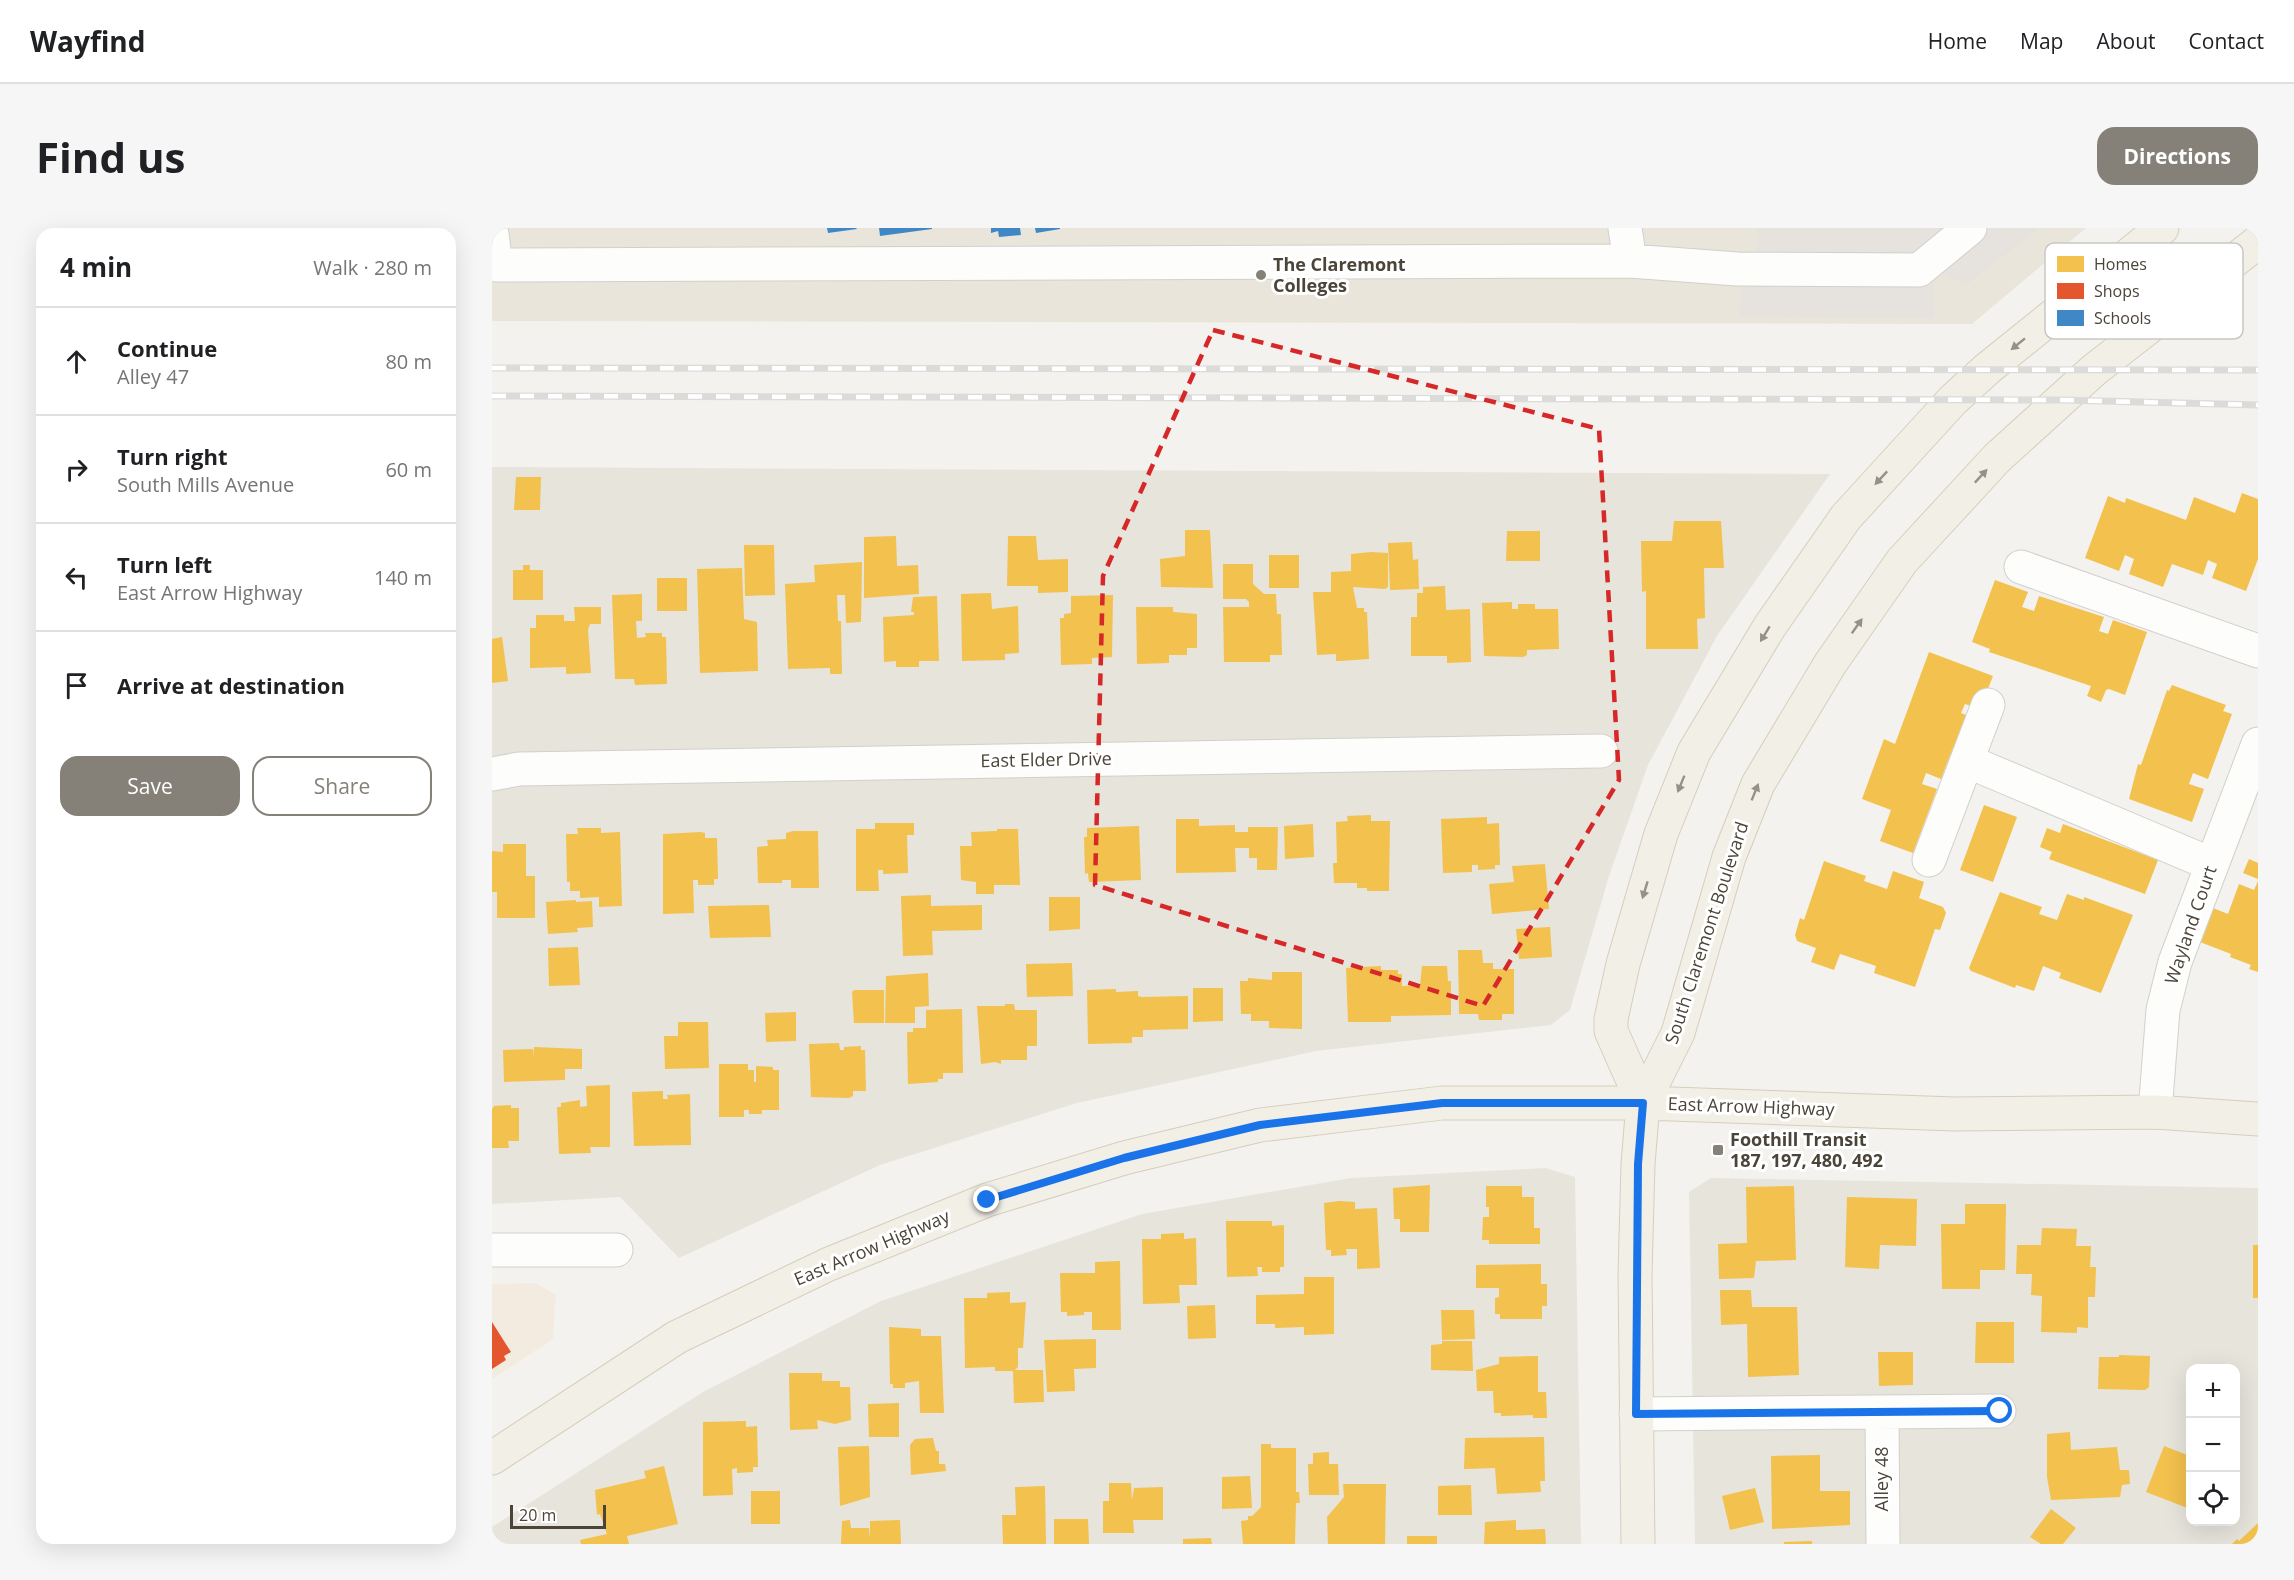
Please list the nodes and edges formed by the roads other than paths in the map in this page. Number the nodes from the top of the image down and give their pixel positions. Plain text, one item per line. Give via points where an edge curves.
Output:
1 (1625, 228) edge
2 (1970, 228) edge
3 (2162, 228) edge
4 (492, 234) edge
5 (2258, 242) edge
6 (2143, 243) edge
7 (2243, 254) edge
8 (1630, 261) junction
9 (2045, 322) edge
10 (2134, 339) edge
11 (2021, 567) dead end
12 (2258, 651) edge
13 (1988, 705) dead end
14 (2258, 744) edge
15 (1601, 751) dead end
16 (1967, 761) junction
17 (492, 774) edge
18 (1929, 860) dead end
19 (2211, 864) junction
20 (1643, 1103) junction
21 (2155, 1112) junction
22 (2258, 1119) edge
23 (492, 1250) edge
24 (616, 1250) dead end
25 (2000, 1411) dead end
26 (1882, 1413) junction
27 (1636, 1414) junction
28 (492, 1458) edge
29 (1638, 1544) edge
30 (1883, 1544) edge

1 - 8 street
2 - 8 street via 1918,270 1737,269
3 -> 6 main road
4 - 8 street via 496,266
7 -> 5 main road, South Claremont Boulevard
9 -> 20 main road via 1953,399 1845,516 1770,626 1699,744 1661,834 1611,1019 1611,1031
20 -> 10 main road, South Claremont Boulevard via 1678,1033 1729,857 1758,783 1830,664 1902,561 1997,458
11 - 12 street
13 - 16 street
14 - 19 street, Wayland Court
15 - 17 street, East Elder Drive via 531,769
16 - 18 street
16 - 19 street
19 - 21 street, Wayland Court via 2175,962 2163,1010
20 - 21 main road, East Arrow Highway via 1955,1114
20 - 27 main road via 1637,1175
20 - 28 main road, East Arrow Highway via 1442,1103 1260,1125 1124,1158 999,1196 829,1264 677,1337
21 - 22 main road, East Arrow Highway
23 - 24 street
25 - 26 street
26 - 27 street
26 - 30 street, Alley 48
27 - 29 main road

